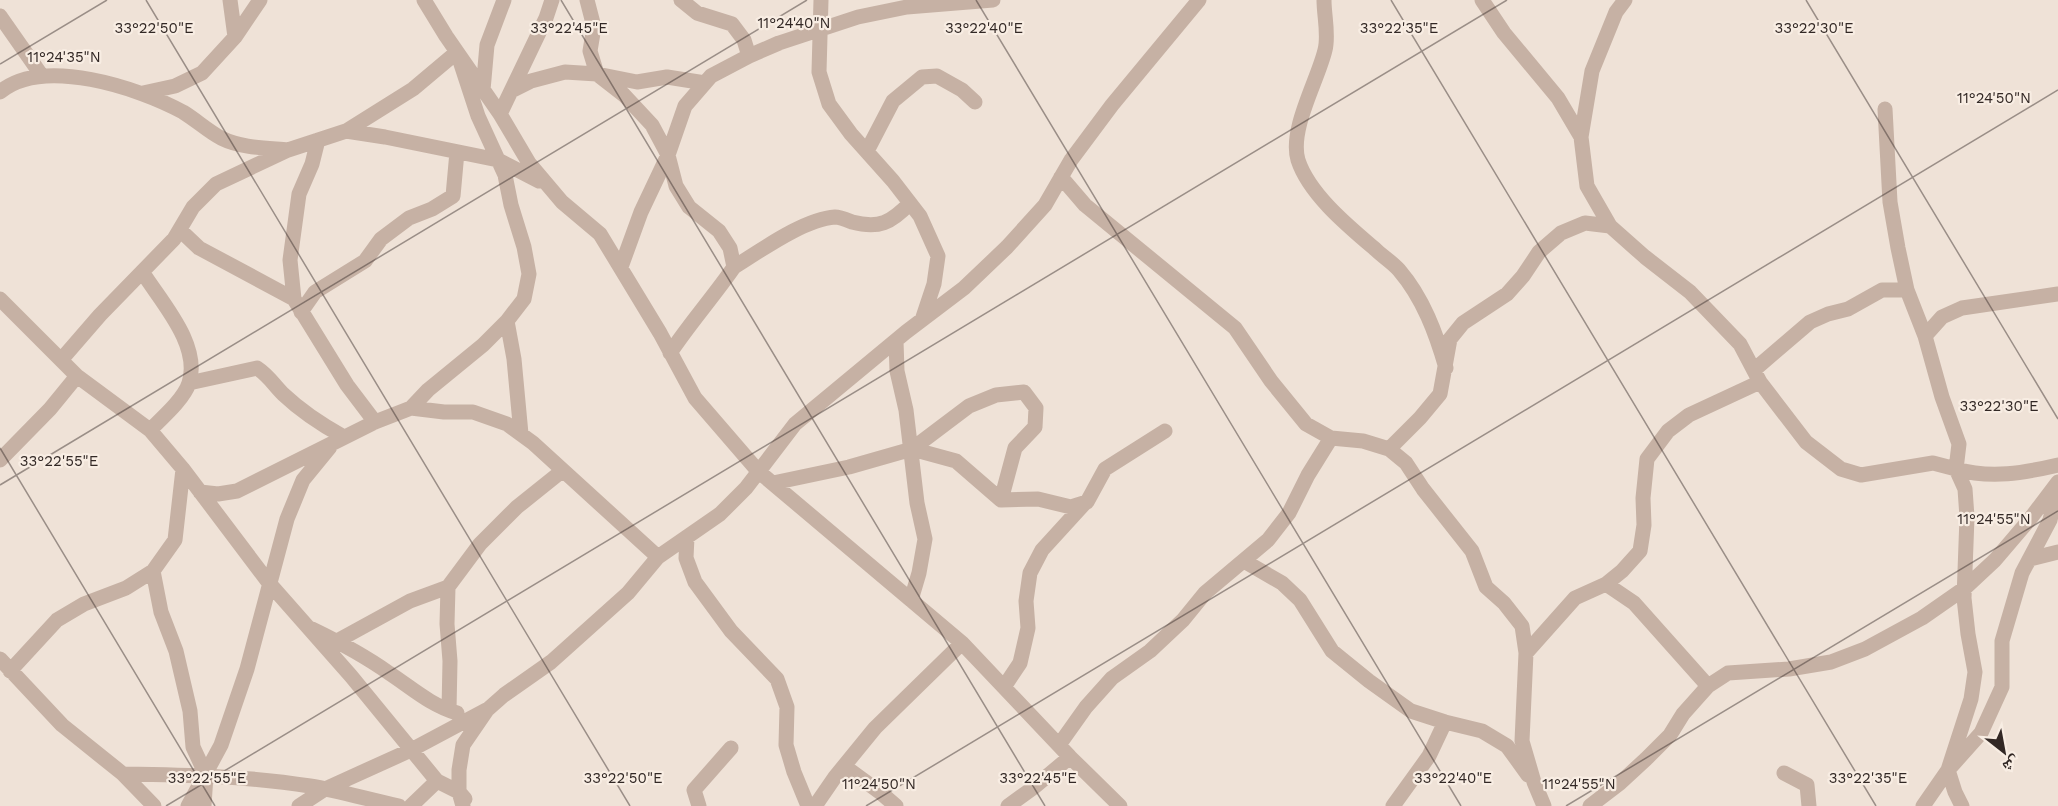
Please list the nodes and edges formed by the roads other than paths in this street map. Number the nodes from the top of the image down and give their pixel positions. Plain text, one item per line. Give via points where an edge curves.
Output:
1 (230, 0) edge
2 (260, 0) edge
3 (424, 0) edge
4 (504, 0) edge
5 (552, 0) edge
6 (587, 0) edge
7 (681, 0) edge
8 (821, 0) edge
9 (993, 0) edge
10 (1199, 0) edge
11 (1324, 0) edge
12 (1482, 0) edge
13 (1625, 0) edge
14 (0, 16) edge
15 (819, 29) junction
16 (236, 37) junction
17 (457, 52) junction
18 (749, 56) junction
19 (597, 74) junction
20 (42, 76) junction
21 (705, 83) junction
22 (483, 90) junction
23 (511, 91) junction
24 (0, 92) edge
25 (143, 93) junction
26 (975, 102) dead end
27 (1885, 109) dead end
28 (500, 114) junction
29 (346, 131) junction
30 (1581, 137) junction
31 (318, 140) junction
32 (288, 150) junction
33 (867, 151) junction
34 (457, 152) junction
35 (668, 155) junction
36 (498, 160) junction
37 (1061, 177) junction
38 (547, 185) junction
39 (910, 203) junction
40 (1610, 226) junction
41 (180, 230) junction
42 (621, 267) junction
43 (734, 267) junction
44 (143, 273) junction
45 (1907, 290) junction
46 (2058, 294) edge
47 (0, 299) edge
48 (298, 306) junction
49 (922, 320) junction
50 (507, 321) junction
51 (1925, 336) junction
52 (896, 341) junction
53 (670, 353) junction
54 (61, 360) junction
55 (1446, 368) junction
56 (77, 376) junction
57 (1757, 376) junction
58 (189, 383) junction
59 (411, 408) junction
60 (375, 422) junction
61 (150, 430) junction
62 (1165, 431) dead end
63 (521, 434) junction
64 (1331, 438) junction
65 (339, 440) junction
66 (912, 449) junction
67 (1389, 449) junction
68 (0, 460) edge
69 (2058, 465) edge
70 (183, 469) junction
71 (1956, 469) junction
72 (562, 471) junction
73 (758, 471) junction
74 (773, 483) junction
75 (2058, 484) edge
76 (200, 492) junction
77 (1001, 500) junction
78 (1087, 502) junction
79 (687, 537) junction
80 (2058, 552) edge
81 (658, 557) junction
82 (2030, 559) junction
83 (1244, 561) junction
84 (153, 571) junction
85 (269, 583) junction
86 (1606, 584) junction
87 (448, 587) junction
88 (1965, 588) junction
89 (911, 600) junction
90 (306, 626) junction
91 (337, 641) junction
92 (962, 643) junction
93 (1526, 654) junction
94 (5, 665) edge
95 (1708, 686) junction
96 (1004, 687) junction
97 (449, 710) junction
98 (487, 710) junction
99 (1445, 722) junction
100 (1059, 745) junction
101 (731, 748) dead end
102 (411, 750) junction
103 (1070, 757) junction
104 (844, 766) junction
105 (1948, 770) junction
106 (1784, 773) dead end
107 (123, 774) junction
108 (206, 775) junction
109 (437, 781) junction
110 (1534, 782) junction
111 (325, 789) junction
112 (461, 799) edge
113 (154, 806) edge
114 (188, 806) edge
115 (204, 806) edge
116 (299, 806) edge
117 (399, 806) edge
118 (411, 806) edge
119 (473, 806) edge
120 (699, 806) edge
121 (808, 806) edge
122 (815, 806) edge
123 (896, 806) edge
124 (1008, 806) edge
125 (1119, 806) edge
126 (1393, 806) edge
127 (1544, 806) edge
128 (1590, 806) edge
129 (1809, 806) edge
130 (1923, 806) edge
131 (1962, 806) edge

1 - 16 street
2 - 16 street
3 - 17 street
4 - 22 street via 487,45
5 - 23 street
6 - 19 street via 594,27 590,51
7 - 18 street via 697,13 732,24 744,40
8 - 15 street
9 - 15 street via 907,8
10 - 37 street via 1112,105
11 - 55 street via 1326,48 1298,135 1298,158 1313,189 1399,270 1436,331
12 - 30 street via 1558,98
13 - 30 street via 1616,12 1592,71
14 - 20 street
15 - 18 street
15 - 33 street via 819,72 829,104
16 - 25 street via 202,73 174,86
17 - 22 street
17 - 29 street via 412,89
17 - 36 street via 478,116
18 - 21 street
19 - 21 street via 637,81 667,77
19 - 23 street via 565,72
19 - 35 street via 652,125
20 - 24 street via 7,86
20 - 25 street via 97,80
21 - 35 street via 685,106
22 - 28 street
23 - 28 street
25 - 32 street via 222,138 250,147
26 - 33 street via 937,76 922,77 893,101
27 - 45 street via 1890,202
28 - 38 street
29 - 31 street
29 - 34 street
30 - 40 street via 1587,186
31 - 32 street
31 - 48 street via 299,194 290,260
32 - 41 street via 216,184 194,207
33 - 39 street
34 - 36 street
34 - 48 street via 453,196 409,218 381,239 365,261
35 - 42 street
35 - 43 street via 676,186 689,207 719,231 730,248
36 - 38 street
36 - 50 street via 529,274 524,299
37 - 49 street via 1046,205 1007,247 964,288
37 - 64 street via 1085,205 1235,328 1306,424
38 - 42 street via 600,234
39 - 43 street via 885,223 870,226 836,217 807,225
39 - 49 street via 938,256
40 - 55 street via 1585,223 1561,233 1539,252 1507,294 1463,323 1450,339
40 - 57 street via 1690,292 1740,344
41 - 44 street
41 - 48 street via 199,248
42 - 53 street
43 - 53 street
44 - 54 street
44 - 58 street via 186,339
45 - 51 street
45 - 57 street via 1882,290 1848,309 1810,322
46 - 51 street via 1962,308 1942,317
47 - 54 street
48 - 60 street
49 - 52 street
50 - 59 street
50 - 63 street
51 - 71 street via 1959,444
52 - 66 street via 897,371
52 - 73 street via 795,424
53 - 73 street via 695,398
54 - 56 street
55 - 67 street via 1440,394
56 - 61 street
56 - 68 street
57 - 71 street via 1806,442 1841,469 1861,475 1933,463
57 - 86 street via 1689,415 1668,431 1647,459 1640,551
58 - 61 street
58 - 65 street via 257,368
59 - 60 street
59 - 63 street via 473,412 507,424
60 - 65 street
61 - 70 street
62 - 78 street via 1105,469
63 - 72 street
64 - 67 street via 1363,441
64 - 83 street via 1289,513 1268,540
65 - 76 street via 237,491
65 - 85 street via 303,480
66 - 74 street
66 - 77 street via 956,461
66 - 77 street via 969,406 996,396 1024,392 1036,408 1035,427 1015,448
66 - 89 street via 924,539
67 - 93 street via 1406,463 1472,551 1486,587 1522,626
69 - 71 street via 1988,475
70 - 76 street
70 - 84 street via 175,540
71 - 88 street via 1965,489
72 - 81 street
72 - 87 street via 517,507 480,544
73 - 74 street
73 - 79 street via 720,514
74 - 89 street
75 - 82 street via 2050,520
75 - 88 street via 1995,560
76 - 85 street
77 - 78 street via 1038,499 1071,507
78 - 96 street via 1042,550 1030,573 1028,628 1020,663
79 - 81 street
79 - 121 street via 686,558 695,582 730,632 777,679 788,707 786,745
80 - 82 street
81 - 98 street via 628,593 551,662
82 - 105 street via 2022,573 2002,641 2002,687 1982,733
83 - 99 street via 1282,583 1300,600 1332,651 1369,681 1411,711
83 - 100 street via 1205,593 1183,621 1150,651 1112,678
84 - 94 street via 57,620
84 - 108 street via 190,711 193,747
85 - 90 street
85 - 108 street via 247,669 221,745
86 - 93 street via 1575,597
86 - 95 street via 1634,603
87 - 91 street via 410,601
87 - 97 street
88 - 95 street via 1922,618 1865,649 1831,662 1728,673
88 - 105 street via 1975,672 1971,699
89 - 92 street
90 - 91 street
90 - 102 street
91 - 97 street via 421,697
92 - 96 street
92 - 104 street via 875,728
93 - 110 street via 1522,741
94 - 107 street via 63,725
95 - 128 street via 1670,735
96 - 100 street
97 - 98 street
98 - 102 street
98 - 112 street via 463,745 459,770
99 - 110 street via 1482,731 1507,746
99 - 126 street via 1429,756
100 - 103 street
101 - 120 street via 694,790
102 - 109 street
102 - 111 street
103 - 124 street
103 - 125 street
104 - 122 street
104 - 123 street
105 - 130 street
105 - 131 street
106 - 129 street via 1807,785
107 - 108 street
107 - 113 street
108 - 111 street
108 - 114 street
108 - 115 street
109 - 112 street
109 - 118 street
110 - 127 street
111 - 116 street
111 - 117 street
112 - 119 street

